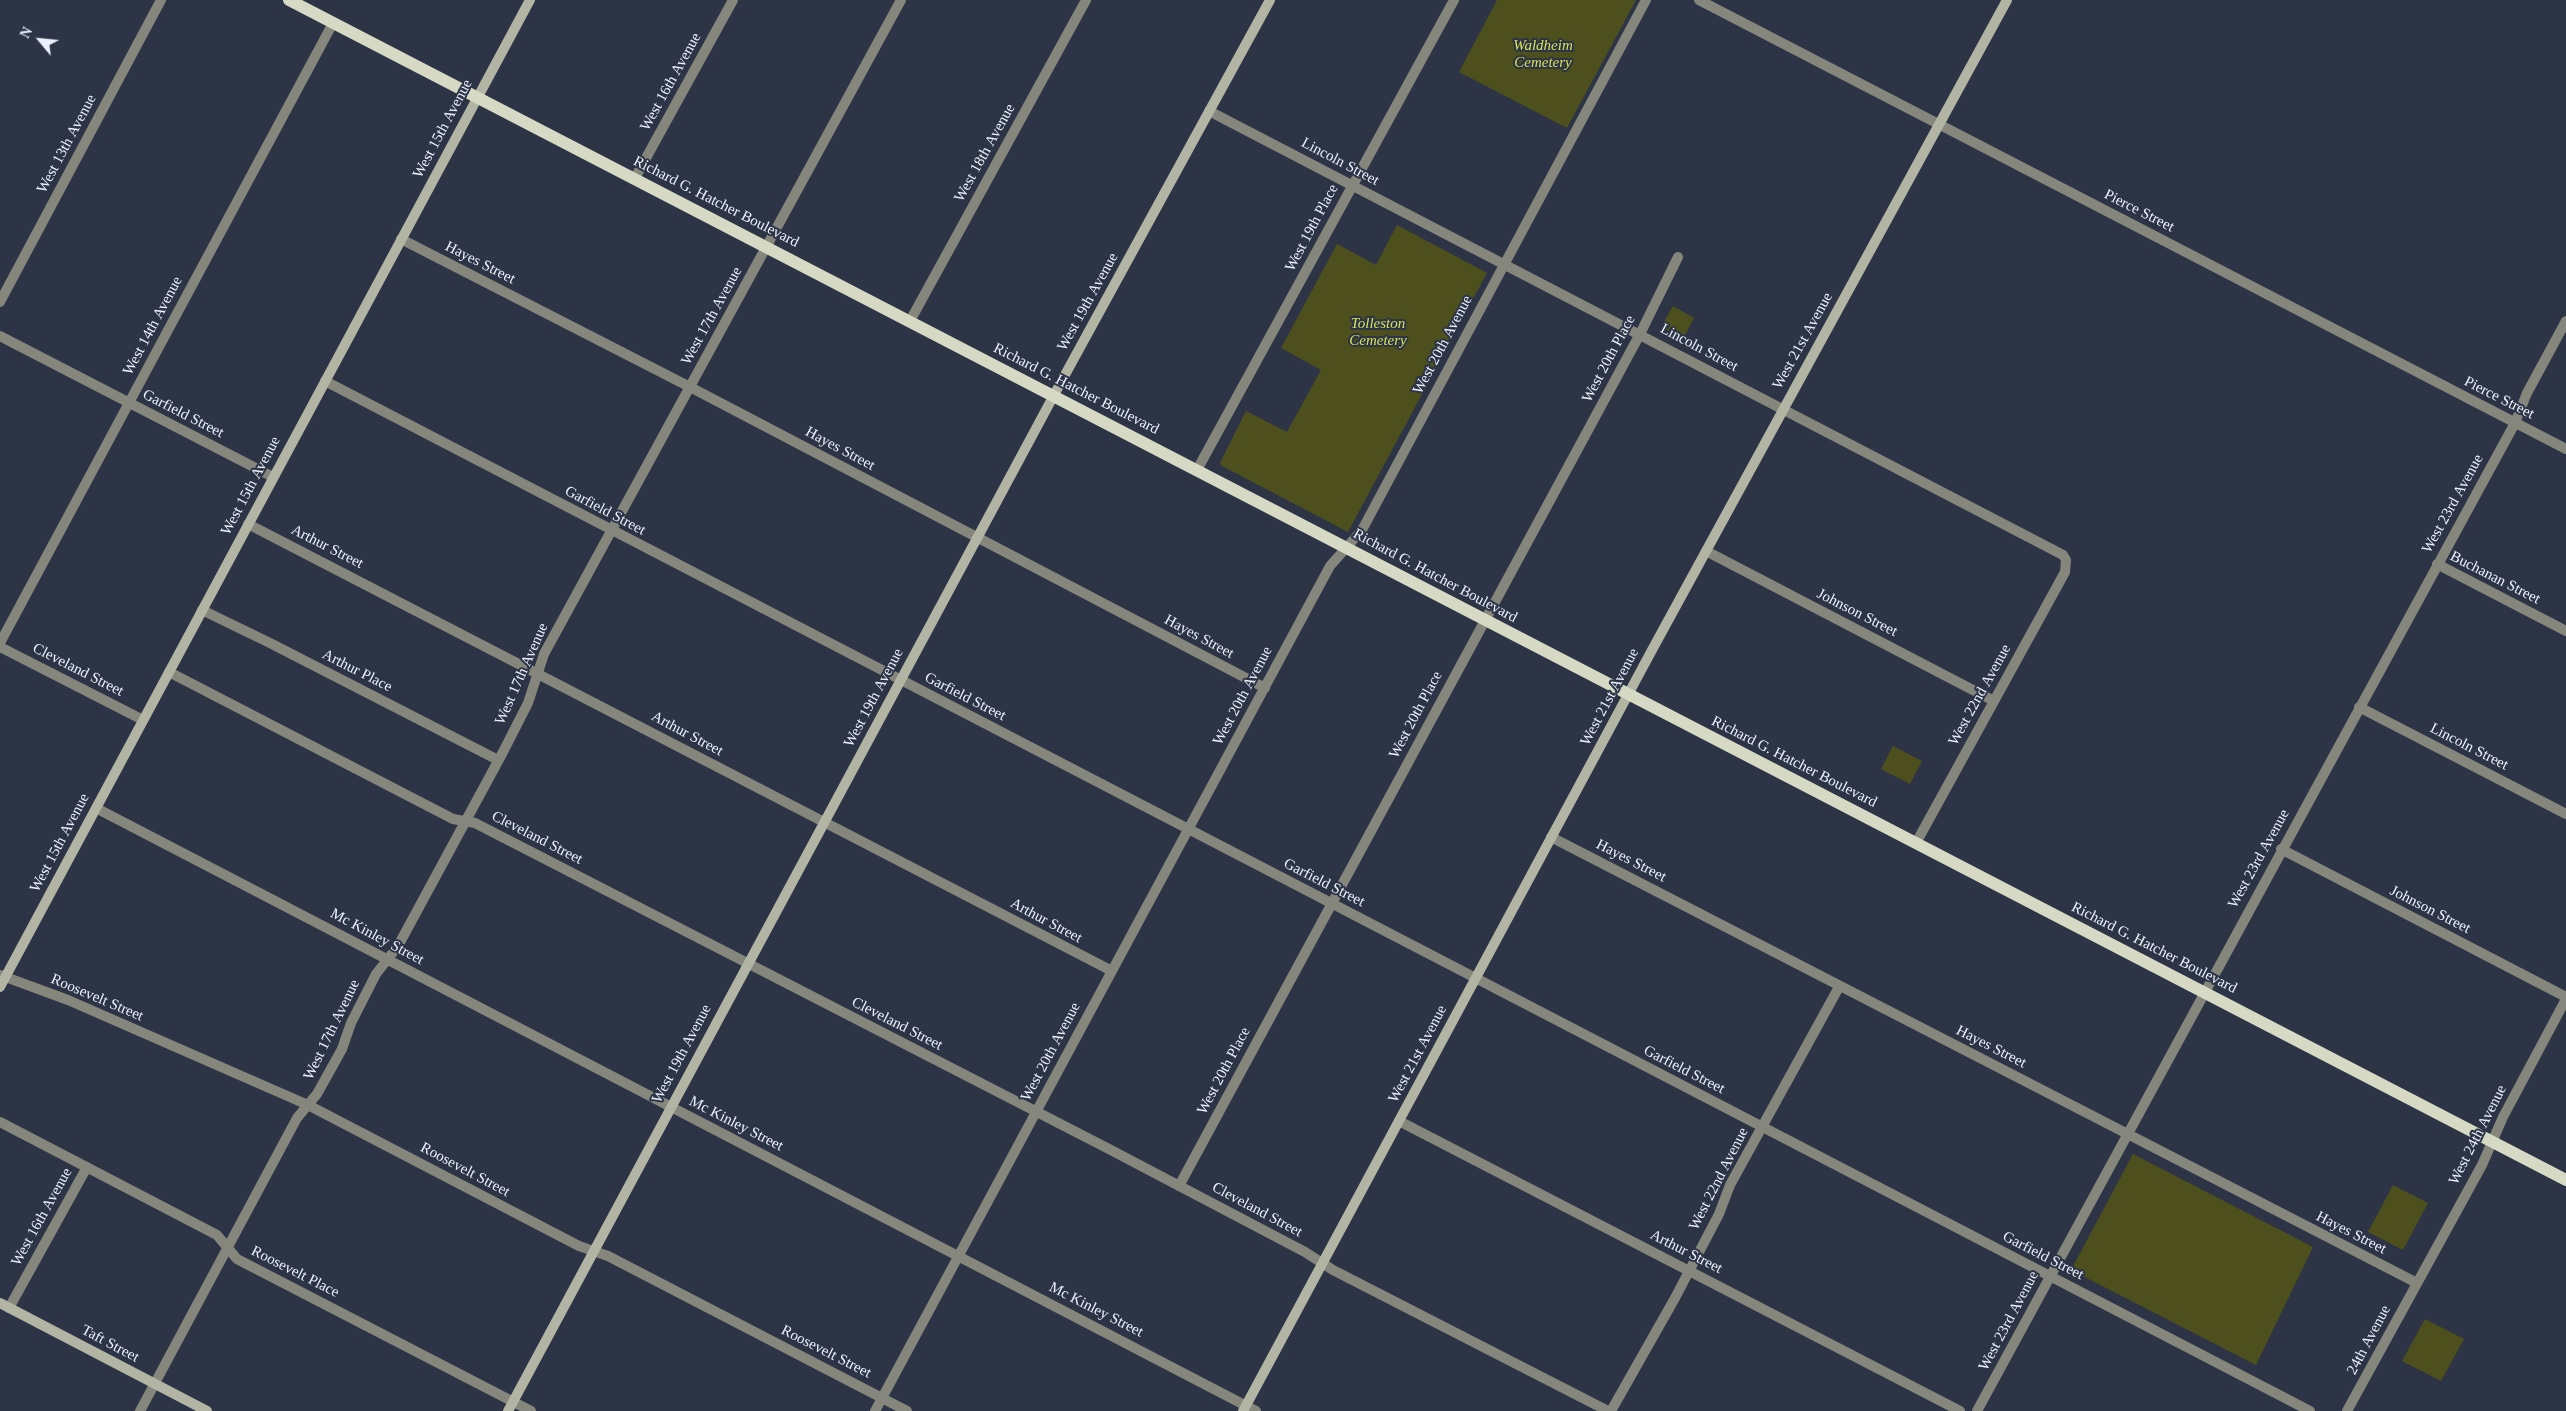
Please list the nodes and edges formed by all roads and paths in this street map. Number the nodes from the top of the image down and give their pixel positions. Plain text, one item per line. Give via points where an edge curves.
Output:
1 (161, 0) edge
2 (289, 0) edge
3 (530, 0) edge
4 (733, 0) edge
5 (901, 0) edge
6 (1086, 0) edge
7 (1270, 0) edge
8 (1454, 0) edge
9 (1646, 0) edge
10 (1699, 0) edge
11 (2007, 0) edge
12 (333, 23) junction
13 (477, 97) junction
14 (1209, 111) junction
15 (1939, 124) junction
16 (635, 178) junction
17 (1351, 186) junction
18 (401, 239) junction
19 (767, 247) junction
20 (1678, 257) dead end
21 (1504, 264) junction
22 (0, 302) edge
23 (910, 321) junction
24 (2566, 321) edge
25 (1640, 334) junction
26 (0, 336) edge
27 (325, 381) junction
28 (690, 387) junction
29 (1054, 395) junction
30 (129, 403) junction
31 (1784, 409) junction
32 (2515, 422) junction
33 (2566, 449) edge
34 (1197, 470) junction
35 (273, 477) junction
36 (248, 524) junction
37 (612, 531) junction
38 (977, 538) junction
39 (1346, 548) junction
40 (1706, 552) junction
41 (2066, 560) joint
42 (2437, 564) junction
43 (202, 610) junction
44 (1484, 620) junction
45 (2566, 631) edge
46 (0, 645) edge
47 (169, 672) junction
48 (538, 674) junction
49 (900, 680) junction
50 (1265, 688) junction
51 (1628, 695) junction
52 (1994, 701) junction
53 (2359, 707) junction
54 (143, 720) junction
55 (498, 760) junction
56 (96, 808) junction
57 (2566, 814) edge
58 (465, 821) junction
59 (824, 822) junction
60 (1188, 830) junction
61 (1551, 837) junction
62 (1916, 844) junction
63 (2281, 849) junction
64 (1332, 904) junction
65 (387, 960) junction
66 (748, 965) junction
67 (1112, 971) junction
68 (1475, 979) junction
69 (2, 980) edge
70 (1840, 987) junction
71 (2203, 992) junction
72 (2566, 998) edge
73 (308, 1105) junction
74 (671, 1107) junction
75 (1035, 1113) junction
76 (1399, 1121) junction
77 (0, 1122) edge
78 (1762, 1127) junction
79 (2127, 1134) junction
80 (2492, 1141) junction
81 (87, 1166) junction
82 (2566, 1180) edge
83 (1179, 1186) junction
84 (228, 1247) junction
85 (594, 1251) junction
86 (958, 1256) junction
87 (1322, 1263) junction
88 (1688, 1270) junction
89 (2050, 1276) junction
90 (2417, 1284) junction
91 (4, 1306) edge
92 (154, 1384) junction
93 (882, 1398) junction
94 (510, 1406) edge
95 (1244, 1408) edge
96 (140, 1411) edge
97 (207, 1411) edge
98 (531, 1411) edge
99 (874, 1411) edge
100 (907, 1411) edge
101 (1256, 1411) edge
102 (1610, 1411) edge
103 (1960, 1411) edge
104 (1977, 1411) edge
105 (2310, 1411) edge
106 (2348, 1411) edge

1 - 22 street, West 13th Avenue
2 - 12 main road, Richard G. Hatcher Boulevard
3 - 13 street, West 15th Avenue
4 - 16 street, West 16th Avenue
5 - 19 street, West 17th Avenue
6 - 23 street, West 18th Avenue
7 - 14 street, West 19th Avenue
8 - 17 street, West 19th Place
9 - 21 street, West 20th Avenue
10 - 15 street, Pierce Street
11 - 15 street, West 21st Avenue
12 - 13 main road, Richard G. Hatcher Boulevard
12 - 30 street, West 14th Avenue
13 - 16 main road, Richard G. Hatcher Boulevard
13 - 18 street, West 15th Avenue
14 - 17 street, Lincoln Street
14 - 29 street, West 19th Avenue
15 - 31 street, West 21st Avenue
15 - 32 street, Pierce Street
16 - 19 main road, Richard G. Hatcher Boulevard
17 - 21 street, Lincoln Street
17 - 34 street, West 19th Place
18 - 27 street, West 15th Avenue
18 - 28 street, Hayes Street
19 - 23 main road, Richard G. Hatcher Boulevard
19 - 28 street, West 17th Avenue
20 - 25 street, West 20th Place
21 - 25 street, Lincoln Street
21 - 39 street, West 20th Avenue via 1362,530
23 - 29 main road, Richard G. Hatcher Boulevard
24 - 32 street, West 23rd Avenue
25 - 31 street, Lincoln Street
25 - 44 street, West 20th Place
26 - 30 street, Garfield Street
27 - 35 street, West 15th Avenue
27 - 37 street, Garfield Street
28 - 37 street, West 17th Avenue
28 - 38 street, Hayes Street
29 - 34 main road, Richard G. Hatcher Boulevard
29 - 38 street, West 19th Avenue
30 - 35 street, Garfield Street
30 - 46 street, West 14th Avenue
31 - 40 street, West 21st Avenue
31 - 41 street, Lincoln Street via 2058,552
32 - 33 street, Pierce Street
32 - 42 street, West 23rd Avenue
34 - 39 main road, Richard G. Hatcher Boulevard
35 - 36 street, West 15th Avenue
36 - 43 street, West 15th Avenue
36 - 48 street, Arthur Street
37 - 48 street, West 17th Avenue via 544,654
37 - 49 street, Garfield Street
38 - 49 street, West 19th Avenue
38 - 50 street, Hayes Street
39 - 44 main road, Richard G. Hatcher Boulevard
39 - 50 street, West 20th Avenue via 1330,566
40 - 51 street, West 21st Avenue
40 - 52 street, Johnson Street
41 - 52 street, West 22nd Avenue via 2064,572
42 - 45 street, Buchanan Street
42 - 53 street, West 23rd Avenue
43 - 47 street, West 15th Avenue
43 - 55 street, Arthur Place
44 - 51 main road, Richard G. Hatcher Boulevard
44 - 64 street, West 20th Place
46 - 54 street, Cleveland Street
47 - 54 street, West 15th Avenue
47 - 58 street, Cleveland Street via 453,819
48 - 55 street, West 17th Avenue via 528,703
48 - 59 street, Arthur Street
49 - 59 street, West 19th Avenue
49 - 60 street, Garfield Street
50 - 60 street, West 20th Avenue
51 - 61 street, West 21st Avenue
51 - 62 main road, Richard G. Hatcher Boulevard
52 - 62 street, West 22nd Avenue
53 - 57 street, Lincoln Street
53 - 63 street, West 23rd Avenue
54 - 56 street, West 15th Avenue
55 - 58 street, West 17th Avenue
56 - 65 street, Mc Kinley Street
56 - 69 street, West 15th Avenue
58 - 65 street, West 17th Avenue via 398,946
58 - 66 street, Cleveland Street via 475,823
59 - 66 street, West 19th Avenue
59 - 67 street, Arthur Street
60 - 64 street, Garfield Street
60 - 67 street, West 20th Avenue
61 - 68 street, West 21st Avenue
61 - 70 street, Hayes Street
62 - 71 main road, Richard G. Hatcher Boulevard
63 - 71 street, West 23rd Avenue
63 - 72 street, Johnson Street
64 - 68 street, Garfield Street
64 - 83 street, West 20th Place
65 - 73 street, West 17th Avenue via 355,1015 342,1049
65 - 74 street, Mc Kinley Street
66 - 74 street, West 19th Avenue
66 - 75 street, Cleveland Street
67 - 75 street, West 20th Avenue
68 - 76 street, West 21st Avenue
68 - 78 street, Garfield Street
69 - 73 street, Roosevelt Street via 68,1000
70 - 78 street, West 22nd Avenue
70 - 79 street, Hayes Street
71 - 79 street, West 23rd Avenue
71 - 80 main road, Richard G. Hatcher Boulevard
72 - 80 street, West 24th Avenue
73 - 84 street, West 17th Avenue via 296,1118
73 - 85 street, Roosevelt Street via 570,1242
74 - 85 street, West 19th Avenue
74 - 86 street, Mc Kinley Street
75 - 83 street, Cleveland Street
75 - 86 street, West 20th Avenue
76 - 87 street, West 21st Avenue
76 - 88 street, Arthur Street
77 - 81 street, Roosevelt Place
78 - 88 street, West 22nd Avenue
78 - 89 street, Garfield Street
79 - 89 street, West 23rd Avenue
79 - 90 street, Hayes Street
80 - 82 main road, Richard G. Hatcher Boulevard
80 - 90 street, West 24th Avenue
81 - 84 street, Roosevelt Place via 217,1235
81 - 91 street, West 16th Avenue
83 - 87 street, Cleveland Street
84 - 92 street, West 17th Avenue
84 - 94 street, Roosevelt Place via 237,1259
85 - 93 street, Roosevelt Street
85 - 94 street, West 19th Avenue
86 - 93 street, West 20th Avenue
86 - 95 street, Mc Kinley Street
87 - 95 street, West 21st Avenue
87 - 102 street, Cleveland Street
88 - 102 street, West 22nd Avenue
88 - 103 street, Arthur Street
89 - 104 street, West 23rd Avenue
89 - 105 street, Garfield Street
90 - 106 street, 24th Avenue
91 - 92 street, Taft Street
92 - 96 street, West 17th Avenue
92 - 97 street, Taft Street
93 - 99 street, West 20th Avenue
93 - 100 street, Roosevelt Street
94 - 98 street, Roosevelt Place
95 - 101 street, Mc Kinley Street

